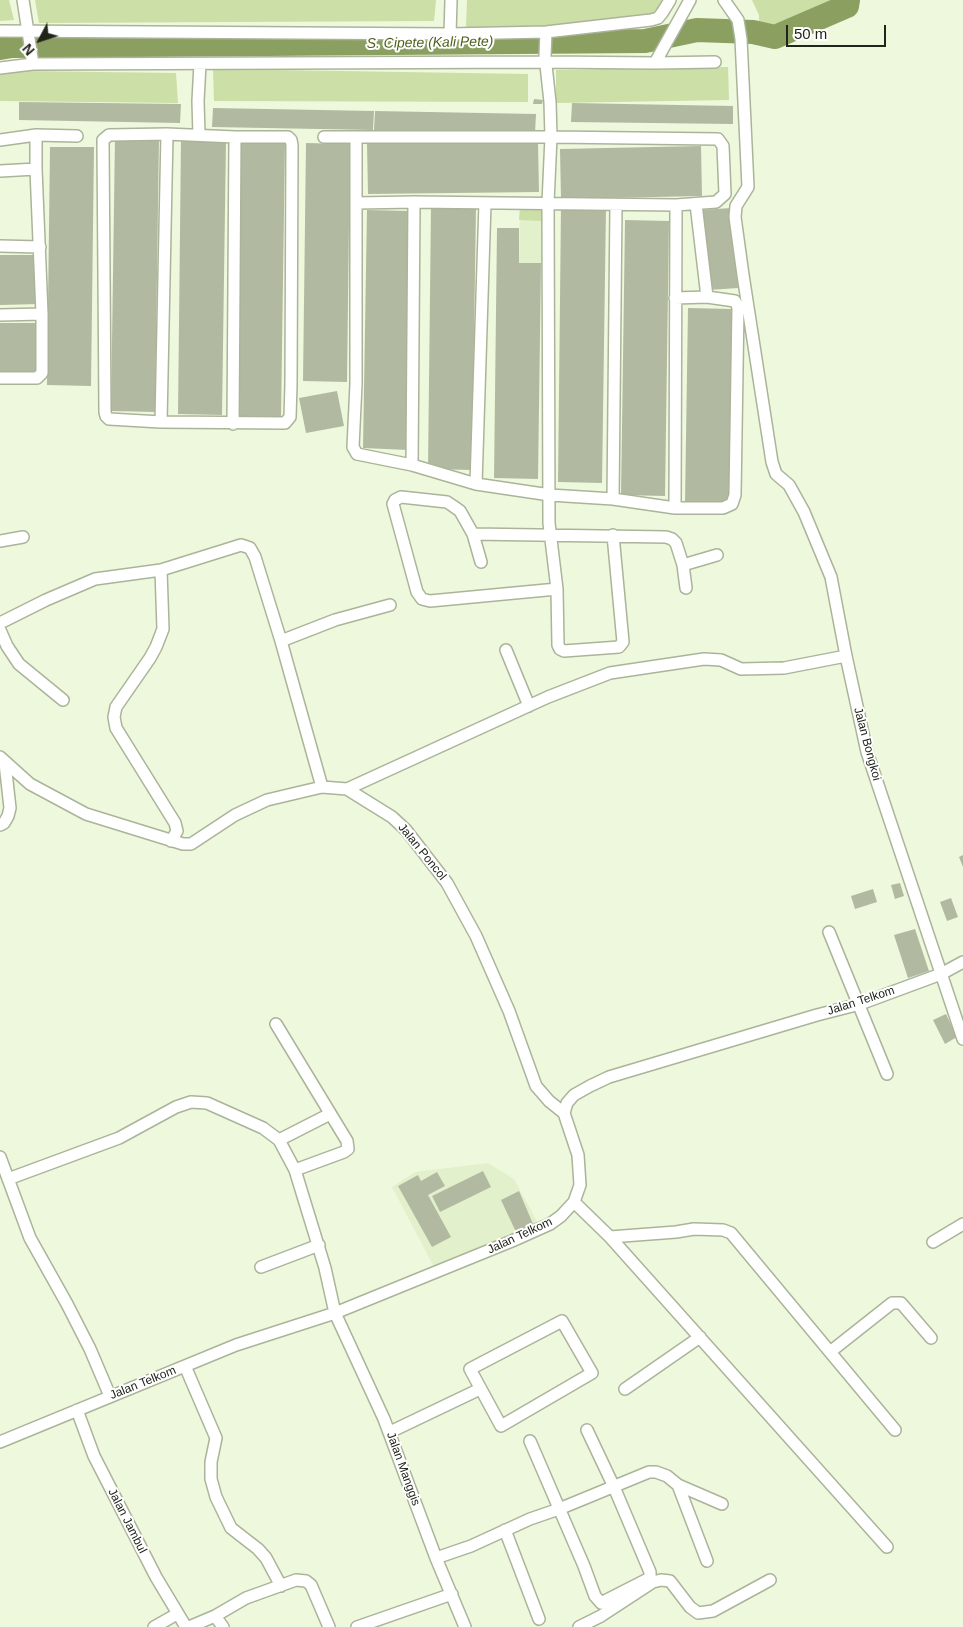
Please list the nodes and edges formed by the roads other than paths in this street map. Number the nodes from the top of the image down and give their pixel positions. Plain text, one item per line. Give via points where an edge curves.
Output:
1 (23, 0) edge
2 (451, 0) edge
3 (670, 0) edge
4 (690, 0) edge
5 (724, 0) edge
6 (0, 31) edge
7 (29, 33) junction
8 (450, 34) junction
9 (546, 35) junction
10 (545, 59) junction
11 (33, 61) junction
12 (715, 62) dead end
13 (655, 63) junction
14 (200, 64) junction
15 (0, 68) edge
16 (167, 134) junction
17 (36, 135) junction
18 (199, 135) junction
19 (77, 136) dead end
20 (551, 136) junction
21 (235, 137) junction
22 (324, 137) dead end
23 (356, 138) junction
24 (0, 140) edge
25 (36, 169) junction
26 (0, 171) edge
27 (414, 202) junction
28 (486, 202) junction
29 (356, 203) junction
30 (548, 203) junction
31 (696, 204) junction
32 (616, 205) junction
33 (676, 205) junction
34 (0, 246) edge
35 (40, 247) junction
36 (707, 297) junction
37 (675, 298) junction
38 (42, 314) junction
39 (0, 315) edge
40 (0, 378) edge
41 (161, 422) junction
42 (233, 424) junction
43 (412, 465) junction
44 (476, 484) junction
45 (550, 499) junction
46 (613, 500) junction
47 (675, 508) junction
48 (550, 529) junction
49 (473, 534) junction
50 (612, 535) junction
51 (23, 537) dead end
52 (0, 541) edge
53 (717, 555) dead end
54 (481, 562) dead end
55 (683, 565) junction
56 (161, 570) junction
57 (686, 588) dead end
58 (557, 589) junction
59 (390, 605) dead end
60 (0, 623) edge
61 (0, 630) edge
62 (281, 641) junction
63 (506, 650) dead end
64 (846, 656) junction
65 (63, 700) dead end
66 (529, 706) junction
67 (2, 760) edge
68 (322, 787) junction
69 (347, 789) junction
70 (0, 825) edge
71 (172, 841) junction
72 (829, 932) dead end
73 (963, 962) edge
74 (941, 974) junction
75 (860, 1004) junction
76 (276, 1024) dead end
77 (963, 1039) edge
78 (887, 1074) dead end
79 (564, 1113) junction
80 (330, 1114) junction
81 (279, 1140) junction
82 (0, 1157) edge
83 (295, 1170) junction
84 (8, 1179) junction
85 (574, 1202) junction
86 (963, 1224) edge
87 (610, 1237) junction
88 (933, 1242) dead end
89 (318, 1245) junction
90 (261, 1267) dead end
91 (335, 1313) junction
92 (700, 1337) junction
93 (931, 1338) dead end
94 (830, 1352) junction
95 (185, 1366) junction
96 (480, 1389) junction
97 (625, 1389) dead end
98 (110, 1396) junction
99 (77, 1410) junction
100 (587, 1430) dead end
101 (895, 1430) dead end
102 (390, 1432) junction
103 (530, 1441) dead end
104 (0, 1442) edge
105 (678, 1485) junction
106 (614, 1487) junction
107 (722, 1504) dead end
108 (560, 1509) junction
109 (505, 1530) junction
110 (887, 1547) dead end
111 (436, 1558) junction
112 (707, 1561) dead end
113 (770, 1580) dead end
114 (281, 1586) junction
115 (452, 1594) junction
116 (177, 1614) junction
117 (215, 1616) junction
118 (539, 1620) dead end
119 (154, 1627) edge
120 (187, 1627) edge
121 (223, 1627) edge
122 (329, 1627) edge
123 (357, 1627) edge
124 (465, 1627) edge
125 (579, 1627) edge

1 - 7 street
2 - 8 street
3 - 9 street via 658,18 651,20
4 - 13 street
5 - 64 street, Jalan Bongkoi via 738,20 741,39 748,187 736,206 737,226 772,462 776,474 796,496 831,576
6 - 7 street
7 - 8 street
7 - 11 street
8 - 9 street
9 - 10 street
10 - 13 street
10 - 14 street
10 - 20 street
11 - 14 street
11 - 15 street
12 - 13 street
14 - 18 street
16 - 18 street
16 - 41 street
16 - 41 street via 109,135 103,140 105,412 109,419
17 - 19 street
17 - 24 street
17 - 25 street
18 - 21 street
20 - 23 street
20 - 30 street
20 - 31 street via 718,138 723,146 725,194 716,202
21 - 42 street
21 - 42 street via 288,137 291,140 291,374 290,417 285,423
22 - 23 street
23 - 29 street
25 - 26 street
25 - 35 street
27 - 28 street
27 - 29 street
27 - 43 street
28 - 30 street
28 - 44 street
29 - 43 street via 353,447 357,454
30 - 32 street
30 - 45 street
31 - 33 street
31 - 36 street
32 - 33 street
32 - 46 street
33 - 37 street
34 - 35 street
35 - 38 street
36 - 37 street
36 - 47 street via 735,301 738,306 735,495 732,504 722,508
37 - 47 street
38 - 39 street
38 - 40 street via 42,373 37,378
41 - 42 street
43 - 44 street
44 - 45 street
45 - 46 street
45 - 48 street
46 - 47 street
48 - 49 street
48 - 50 street
48 - 58 street
49 - 54 street
49 - 58 street via 460,511 447,502 401,497 393,504 417,592 422,599 430,601
50 - 55 street via 672,539
50 - 58 street via 621,646 560,649
51 - 52 street
53 - 55 street
55 - 57 street
56 - 60 street via 96,579
56 - 62 street via 241,545 250,548
56 - 71 street via 163,629 150,658 116,706 114,717 116,728 175,823 177,831
59 - 62 street via 334,620
61 - 65 street via 19,664
62 - 68 street
63 - 66 street
64 - 66 street via 784,668 741,669 722,660 704,659 610,673
64 - 74 street, Jalan Bongkoi via 867,752
66 - 69 street
67 - 70 street via 10,808 4,824
67 - 71 street, Jalan Poncol via 30,784 86,814
68 - 69 street, Jalan Poncol
68 - 71 street, Jalan Poncol via 267,800 191,844
69 - 79 street, Jalan Poncol via 392,817 406,830 448,883 509,1011 536,1086
72 - 75 street
73 - 74 street, Jalan Telkom
74 - 75 street, Jalan Telkom
74 - 77 street, Jalan Bongkoi
75 - 78 street
75 - 79 street, Jalan Telkom via 609,1077 574,1095
76 - 80 street
79 - 85 street via 578,1155 580,1185
80 - 81 street
80 - 83 street via 347,1141 348,1149
81 - 83 street, Jalan Manggis
81 - 84 street via 264,1128 207,1103 191,1102 119,1138
82 - 84 street
83 - 89 street, Jalan Manggis
84 - 98 street via 30,1238 90,1349
85 - 87 street
85 - 91 street, Jalan Telkom via 561,1216 512,1241
86 - 88 street
87 - 92 street
87 - 94 street via 694,1229 731,1233
89 - 90 street
89 - 91 street, Jalan Manggis
91 - 95 street, Jalan Telkom
91 - 102 street, Jalan Manggis
92 - 97 street
92 - 110 street
93 - 94 street via 901,1303 892,1303
94 - 101 street
95 - 98 street, Jalan Telkom
95 - 114 street via 216,1438 211,1470 216,1497 231,1528 266,1558
96 - 96 street via 470,1369 562,1321 592,1373 501,1426
96 - 102 street
98 - 99 street, Jalan Telkom
99 - 104 street, Jalan Telkom
99 - 116 street, Jalan Jambul via 94,1456
100 - 106 street
102 - 111 street, Jalan Manggis
103 - 108 street
105 - 106 street via 667,1476 649,1472
105 - 107 street
105 - 112 street
106 - 108 street
106 - 108 street via 651,1576 601,1603 595,1596
108 - 109 street
109 - 111 street
109 - 118 street
111 - 115 street, Jalan Manggis
113 - 125 street via 713,1611 698,1613 670,1581 652,1582
114 - 117 street, Jalan Jambul via 246,1598
114 - 122 street, Jalan Jambul via 296,1580 311,1585
115 - 123 street
115 - 124 street, Jalan Manggis
116 - 119 street
116 - 120 street, Jalan Jambul
117 - 120 street, Jalan Jambul
117 - 121 street

